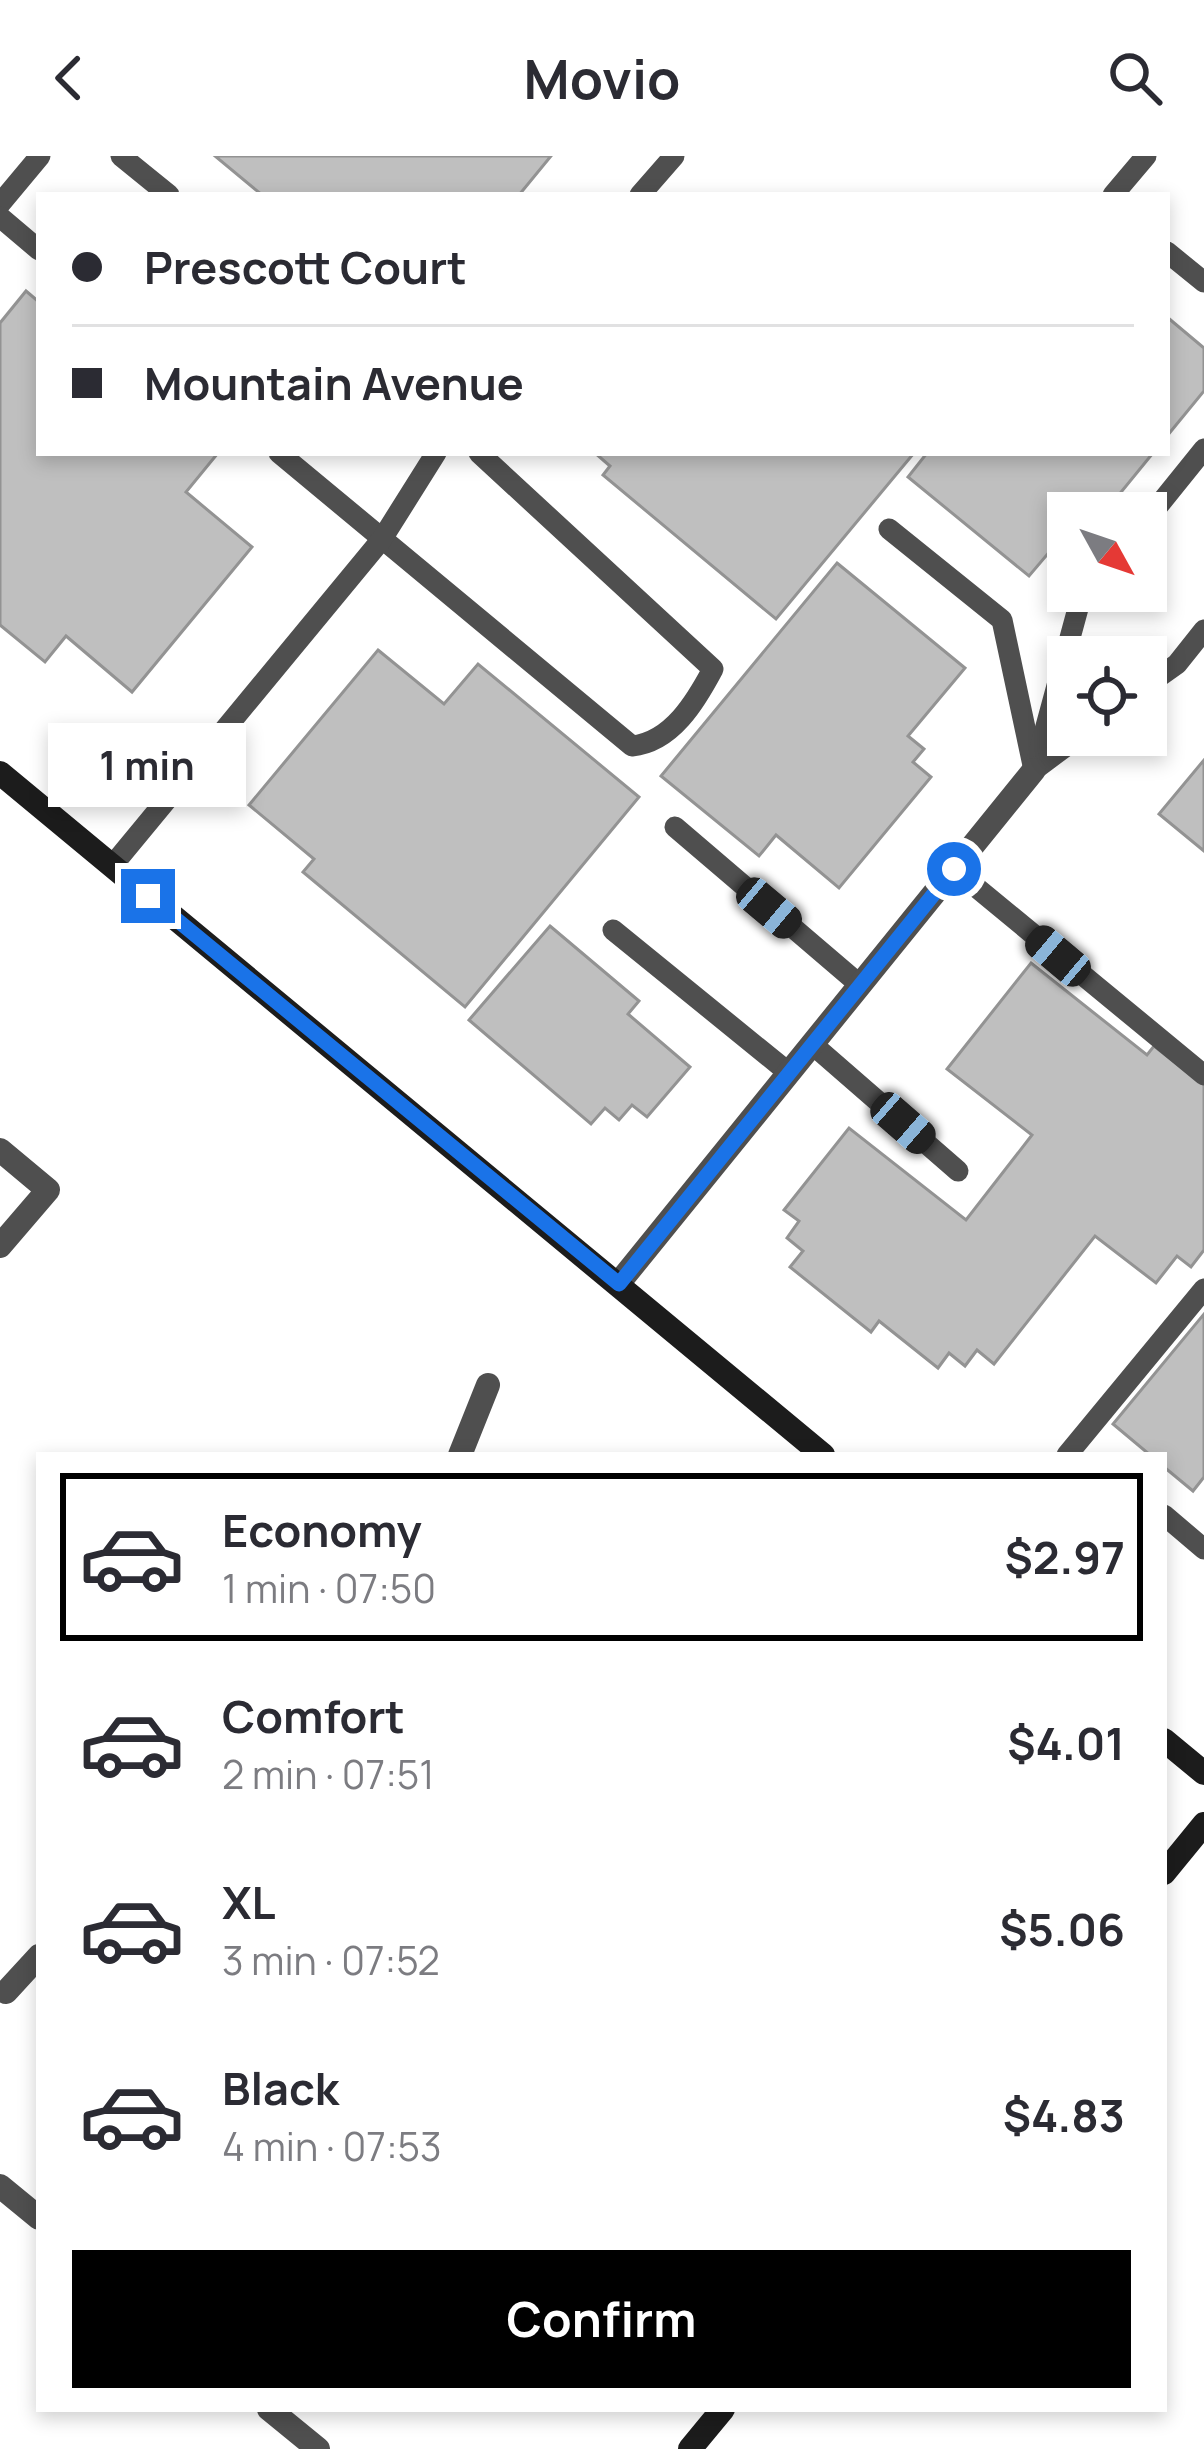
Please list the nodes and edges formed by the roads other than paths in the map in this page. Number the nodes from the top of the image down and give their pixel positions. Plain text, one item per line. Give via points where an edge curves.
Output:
1 (40, 156) edge
2 (122, 156) edge
3 (674, 156) edge
4 (1146, 156) edge
5 (165, 192) edge
6 (643, 192) edge
7 (1116, 192) edge
8 (0, 204) edge
9 (0, 217) edge
10 (36, 247) edge
11 (1170, 254) edge
12 (1204, 281) edge
13 (1204, 449) edge
14 (283, 456) edge
15 (434, 456) edge
16 (482, 456) edge
17 (1167, 494) edge
18 (889, 530) dead end
19 (382, 539) junction
20 (1078, 612) edge
21 (1204, 630) edge
22 (1167, 671) edge
23 (1053, 756) edge
24 (1034, 770) junction
25 (0, 773) edge
26 (675, 827) dead end
27 (112, 866) junction
28 (954, 869) junction
29 (613, 930) dead end
30 (860, 985) junction
31 (812, 1044) junction
32 (789, 1072) junction
33 (1204, 1075) edge
34 (0, 1150) edge
35 (958, 1171) dead end
36 (0, 1246) edge
37 (619, 1284) junction
38 (1204, 1289) edge
39 (488, 1385) dead end
40 (1079, 1451) edge
41 (461, 1452) edge
42 (819, 1452) edge
43 (1167, 1518) edge
44 (1204, 1549) edge
45 (1167, 1742) edge
46 (1204, 1773) edge
47 (1204, 1824) edge
48 (1167, 1869) edge
49 (36, 1959) edge
50 (5, 1992) dead end
51 (0, 2186) edge
52 (36, 2216) edge
53 (274, 2412) edge
54 (720, 2412) edge
55 (318, 2449) edge
56 (690, 2449) edge

1 - 8 lane
2 - 5 lane
3 - 6 lane
4 - 7 lane
9 - 10 lane
11 - 12 lane
13 - 17 lane
14 - 19 lane
15 - 19 lane
16 - 19 lane via 713,669 676,724 632,746
18 - 24 lane via 1002,620
19 - 27 lane
20 - 24 lane
21 - 22 lane
23 - 24 lane
24 - 28 street
25 - 27 main road
26 - 30 lane
27 - 37 main road
28 - 30 street
28 - 33 lane
29 - 32 lane
30 - 31 street
31 - 32 street
31 - 35 lane
32 - 37 street
34 - 36 street via 48,1190
37 - 42 main road
38 - 40 lane
39 - 41 street
43 - 44 lane
45 - 46 main road
47 - 48 main road
49 - 50 street
51 - 52 street
53 - 55 street
54 - 56 main road

